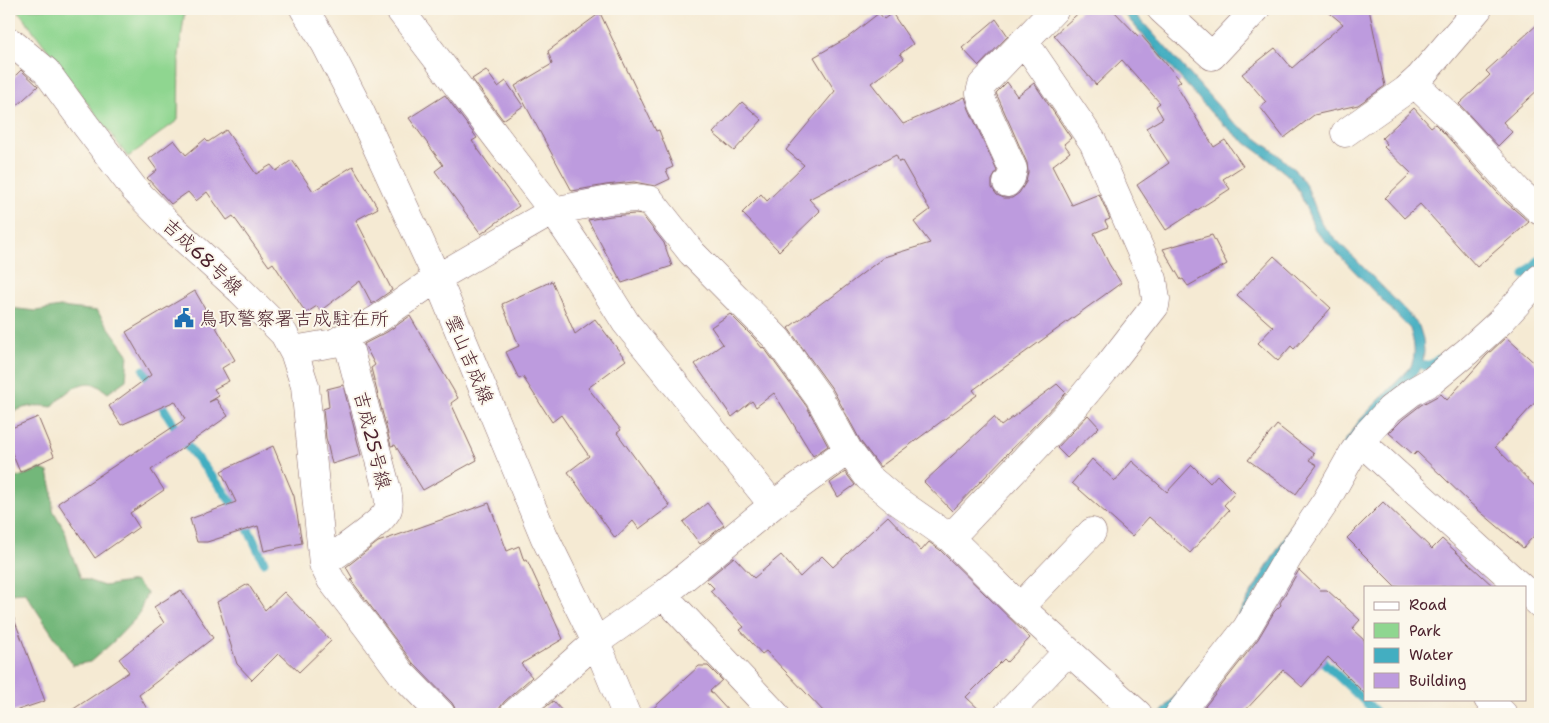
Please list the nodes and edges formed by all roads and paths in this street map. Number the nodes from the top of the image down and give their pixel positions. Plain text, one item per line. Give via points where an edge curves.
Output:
1 (304, 9) edge
2 (399, 9) edge
3 (1055, 9) edge
4 (1161, 9) edge
5 (1256, 9) edge
6 (1478, 9) edge
7 (1024, 41) junction
8 (11, 44) edge
9 (1414, 82) junction
10 (1345, 133) dead end
11 (1008, 183) dead end
12 (1540, 210) edge
13 (553, 211) junction
14 (437, 278) junction
15 (1540, 278) edge
16 (346, 336) junction
17 (293, 350) junction
18 (1361, 442) junction
19 (848, 450) junction
20 (773, 505) junction
21 (1092, 532) dead end
22 (950, 538) junction
23 (323, 564) junction
24 (1514, 585) edge
25 (1526, 594) edge
26 (663, 595) junction
27 (1540, 604) edge
28 (1020, 607) junction
29 (596, 642) junction
30 (1068, 651) junction
31 (1489, 700) edge
32 (441, 714) edge
33 (514, 714) edge
34 (626, 714) edge
35 (775, 714) edge
36 (1008, 714) edge
37 (1138, 714) edge
38 (1178, 714) edge
39 (1502, 714) edge

1 - 14 street, 雲山吉成線 via 361,113
2 - 13 street
3 - 7 street
4 - 5 street via 1212,56
6 - 9 street
7 - 11 street via 982,85 980,94 1012,169
7 - 22 street via 1093,142 1153,278 1155,306 1075,406
8 - 17 street, 吉成68号線 via 46,71 135,190 284,334
9 - 10 street
9 - 12 street
13 - 14 street
13 - 19 street via 609,200 650,200 692,253 777,339 820,399
13 - 20 street via 626,323
14 - 16 street via 378,319
14 - 29 street, 雲山吉成線 via 544,536
15 - 18 street via 1500,322 1433,380 1390,409
16 - 17 street via 334,343
16 - 23 street, 吉成25号線 via 387,490 388,510 372,527
17 - 23 street, 吉成68号線 via 305,386
18 - 24 street
18 - 38 street via 1246,629
19 - 20 street
19 - 22 street via 878,486
20 - 26 street
21 - 28 street
22 - 28 street
23 - 32 street via 331,580 401,673
25 - 27 street
26 - 29 street
26 - 35 street
28 - 30 street
29 - 33 street
29 - 34 street, 雲山吉成線
30 - 36 street
30 - 37 street
31 - 39 street

